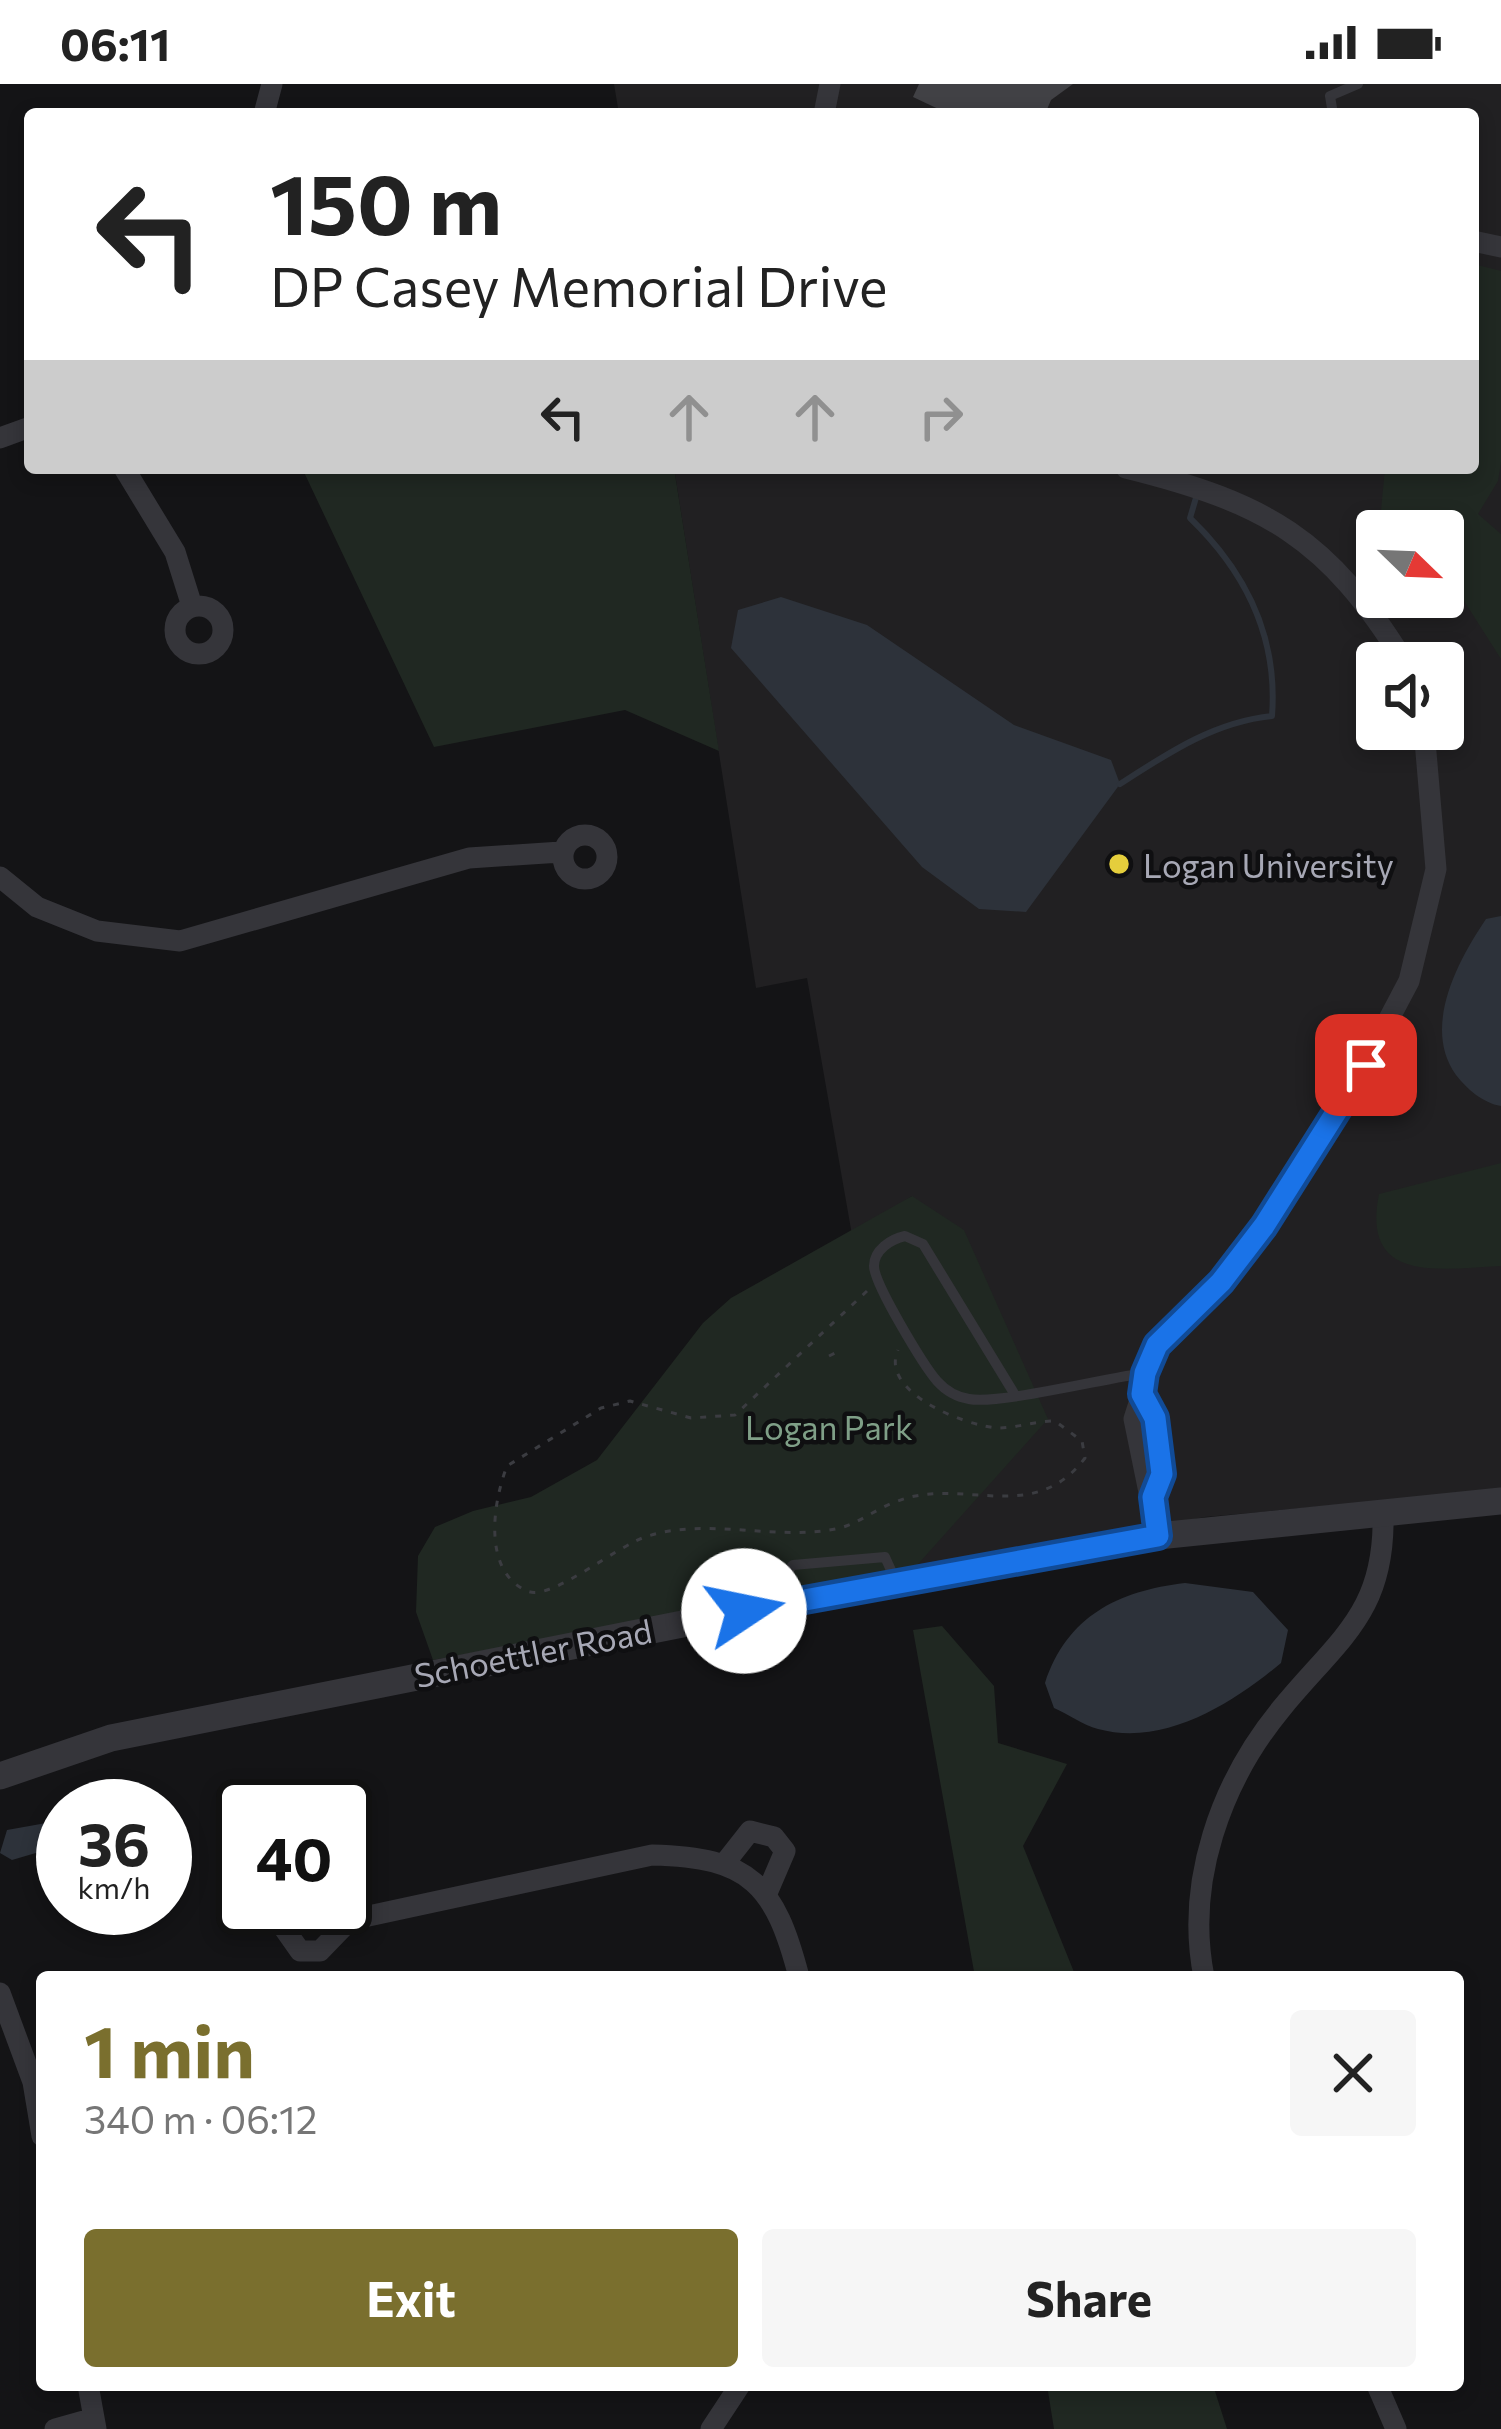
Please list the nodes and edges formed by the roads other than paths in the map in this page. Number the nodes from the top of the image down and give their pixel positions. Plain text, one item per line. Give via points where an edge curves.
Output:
1 (1358, 84) edge
2 (1332, 108) edge
3 (128, 474) edge
4 (1146, 474) edge
5 (193, 606) dead end
6 (1391, 642) edge
7 (1426, 750) edge
8 (561, 852) dead end
9 (0, 877) edge
10 (1144, 1383) junction
11 (1015, 1395) junction
12 (1501, 1501) edge
13 (1383, 1511) junction
14 (1158, 1536) junction
15 (0, 1776) edge
16 (724, 1864) junction
17 (767, 1893) junction
18 (372, 1908) edge
19 (289, 1935) edge
20 (329, 1935) edge
21 (798, 1971) edge
22 (1204, 1971) edge
23 (0, 1993) edge
24 (10, 2046) edge
25 (36, 2119) edge
26 (89, 2391) edge
27 (736, 2391) edge
28 (1380, 2391) edge
29 (95, 2424) edge
30 (55, 2429) edge
31 (711, 2429) edge
32 (1396, 2429) edge

1 - 2 lane via 1330,96
3 - 5 street via 175,553
4 - 6 street via 1259,510 1302,538 1354,586
7 - 10 street via 1436,869 1408,981 1352,1089 1264,1226 1157,1345
8 - 9 street via 469,858 180,941 97,931 37,907
10 - 11 lane
10 - 14 street via 1162,1474 1153,1497
11 - 11 lane via 923,1244 895,1238 874,1267 950,1392 972,1400
12 - 13 street, Schoettler Road
13 - 14 street, Schoettler Road
13 - 22 street via 1384,1552 1371,1601 1249,1750 1221,1806 1202,1890
14 - 15 street, Schoettler Road via 111,1738
16 - 17 street
16 - 17 street via 750,1832 774,1837 784,1865
16 - 18 street via 652,1855
17 - 21 street
19 - 20 street via 300,1951 320,1951
23 - 24 street
24 - 25 street
26 - 29 street
27 - 31 street
28 - 32 street
29 - 30 street

